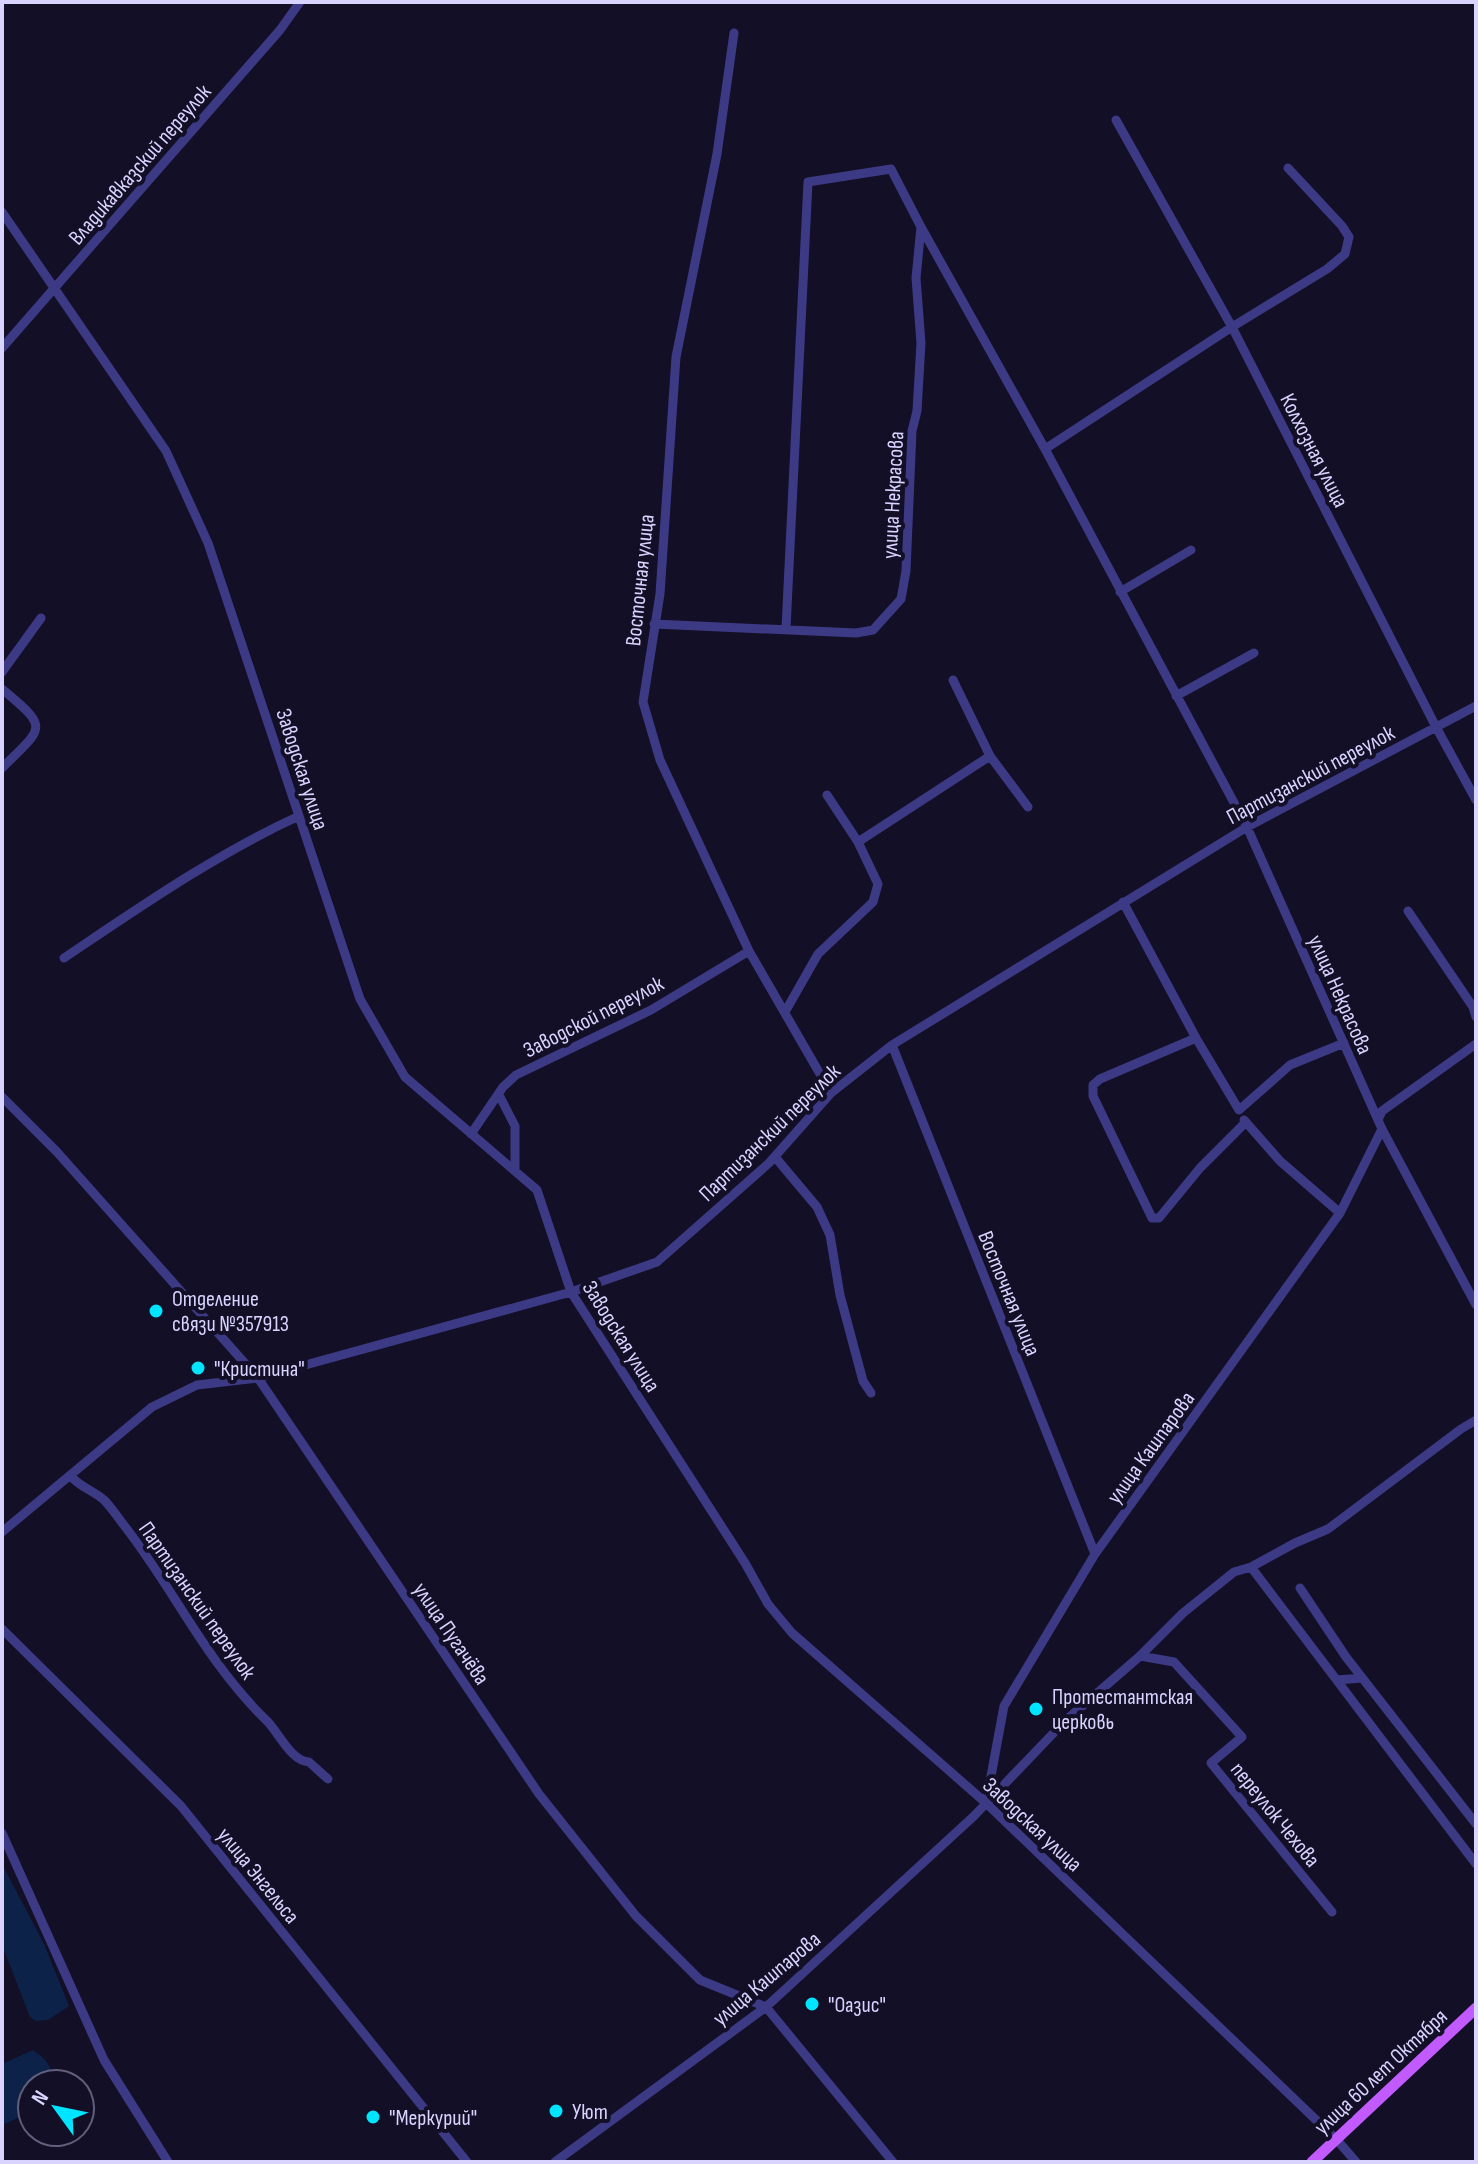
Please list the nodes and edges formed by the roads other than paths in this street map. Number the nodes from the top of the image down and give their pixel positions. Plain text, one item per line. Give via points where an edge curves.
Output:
1 (300, 2) edge
2 (734, 33) dead end
3 (1116, 120) dead end
4 (1288, 168) dead end
5 (2, 212) edge
6 (921, 227) junction
7 (55, 288) junction
8 (1232, 327) junction
9 (2, 348) edge
10 (1045, 449) junction
11 (1191, 550) dead end
12 (1120, 592) junction
13 (41, 618) dead end
14 (654, 624) junction
15 (786, 628) junction
16 (1254, 653) dead end
17 (2, 672) edge
18 (953, 680) dead end
19 (2, 689) edge
20 (1176, 696) junction
21 (1476, 706) edge
22 (1436, 727) junction
23 (990, 756) junction
24 (2, 768) edge
25 (827, 795) dead end
26 (1476, 800) edge
27 (1028, 807) dead end
28 (299, 816) junction
29 (1247, 827) junction
30 (858, 842) junction
31 (1123, 902) junction
32 (1408, 911) dead end
33 (749, 951) junction
34 (64, 958) dead end
35 (785, 1012) junction
36 (1476, 1017) edge
37 (1196, 1038) junction
38 (1344, 1043) junction
39 (1476, 1044) edge
40 (892, 1045) junction
41 (831, 1093) junction
42 (499, 1095) junction
43 (2, 1097) edge
44 (1239, 1110) junction
45 (1245, 1123) junction
46 (1380, 1124) junction
47 (471, 1134) junction
48 (775, 1157) junction
49 (515, 1171) junction
50 (1340, 1213) junction
51 (571, 1292) junction
52 (1476, 1305) edge
53 (258, 1378) junction
54 (871, 1393) dead end
55 (1476, 1420) edge
56 (70, 1475) junction
57 (2, 1532) edge
58 (1095, 1554) junction
59 (1251, 1567) junction
60 (1300, 1588) dead end
61 (2, 1629) edge
62 (1140, 1656) junction
63 (1362, 1678) junction
64 (1337, 1680) junction
65 (328, 1779) dead end
66 (986, 1803) junction
67 (1476, 1824) edge
68 (2, 1833) edge
69 (1476, 1864) edge
70 (1332, 1912) dead end
71 (766, 2007) junction
72 (1476, 2008) edge
73 (1337, 2140) junction
74 (168, 2162) edge
75 (467, 2162) edge
76 (555, 2162) edge
77 (893, 2162) edge
78 (1312, 2162) edge
79 (1356, 2162) edge

1 - 7 street, Владикавказский переулок
2 - 14 street, Восточная улица via 717,154 676,357
3 - 8 street, Колхозная улица
4 - 8 street via 1342,226 1348,247 1327,269
5 - 7 street, Заводская улица
6 - 10 street, улица Некрасова
6 - 15 street, улица Некрасова via 916,278 921,343 901,599 873,630
6 - 15 street, улица Некрасова via 891,169 808,182
7 - 9 street, Владикавказский переулок
7 - 28 street, Заводская улица via 166,451 208,543
8 - 10 street
8 - 22 street, Колхозная улица
10 - 12 street, улица Некрасова
11 - 12 street
12 - 20 street, улица Некрасова
13 - 17 street
14 - 15 street, улица Некрасова
14 - 33 street, Восточная улица via 643,702 660,760
16 - 20 street
18 - 23 street
19 - 24 street via 35,719 37,728
20 - 29 street, улица Некрасова
21 - 22 street, Партизанский переулок
22 - 26 street, Колхозная улица
22 - 29 street, Партизанский переулок
23 - 27 street
23 - 30 street
25 - 30 street
28 - 34 street via 176,884
28 - 47 street, Заводская улица via 360,999 405,1077
29 - 31 street, Партизанский переулок
29 - 38 street, улица Некрасова
30 - 35 street via 878,884 873,902 818,954
31 - 37 street
31 - 40 street, Партизанский переулок
32 - 36 street
33 - 35 street, Восточная улица
33 - 42 street, Заводской переулок via 651,1010 516,1075
35 - 41 street, Восточная улица
37 - 44 street
37 - 45 street via 1093,1085 1093,1096 1152,1218 1159,1218
38 - 44 street via 1290,1065
38 - 46 street, улица Некрасова
39 - 46 street via 1382,1111
40 - 41 street, Партизанский переулок
40 - 58 street, Восточная улица
41 - 48 street, Партизанский переулок
42 - 47 street, Заводской переулок
42 - 49 street via 515,1126
43 - 53 street, улица Пугачёва
44 - 45 street
45 - 50 street
46 - 50 street, улица Кашпарова
46 - 52 street, улица Некрасова
47 - 49 street, Заводская улица
48 - 51 street, Партизанский переулок via 657,1262
48 - 54 street via 817,1207 830,1235 840,1295 863,1381
49 - 51 street, Заводская улица via 537,1190
50 - 58 street, улица Кашпарова
51 - 53 street, Партизанский переулок
51 - 66 street, Заводская улица via 768,1604 792,1633
53 - 56 street, Партизанский переулок via 197,1385 152,1407
53 - 71 street, улица Пугачёва via 539,1794 636,1916 700,1980
55 - 59 street, улица Кашпарова via 1328,1529
56 - 57 street, Партизанский переулок
56 - 65 street, Партизанский переулок via 104,1500 124,1525 232,1684 295,1756
58 - 66 street, улица Кашпарова via 1004,1706
59 - 62 street, улица Кашпарова via 1234,1572 1214,1588
59 - 64 street
60 - 63 street
61 - 75 street, улица Энгельса via 181,1806
62 - 66 street, улица Кашпарова via 1065,1721
62 - 70 street, переулок Чехова via 1174,1662 1242,1737 1211,1763
63 - 64 street
63 - 67 street
64 - 69 street
66 - 71 street, улица Кашпарова
66 - 73 street, Заводская улица
68 - 74 street via 104,2060
71 - 76 street, улица Кашпарова
71 - 77 street, улица Пугачёва
72 - 73 main road, улица 60 лет Октября
73 - 78 main road, улица 60 лет Октября
73 - 79 street, Заводская улица

